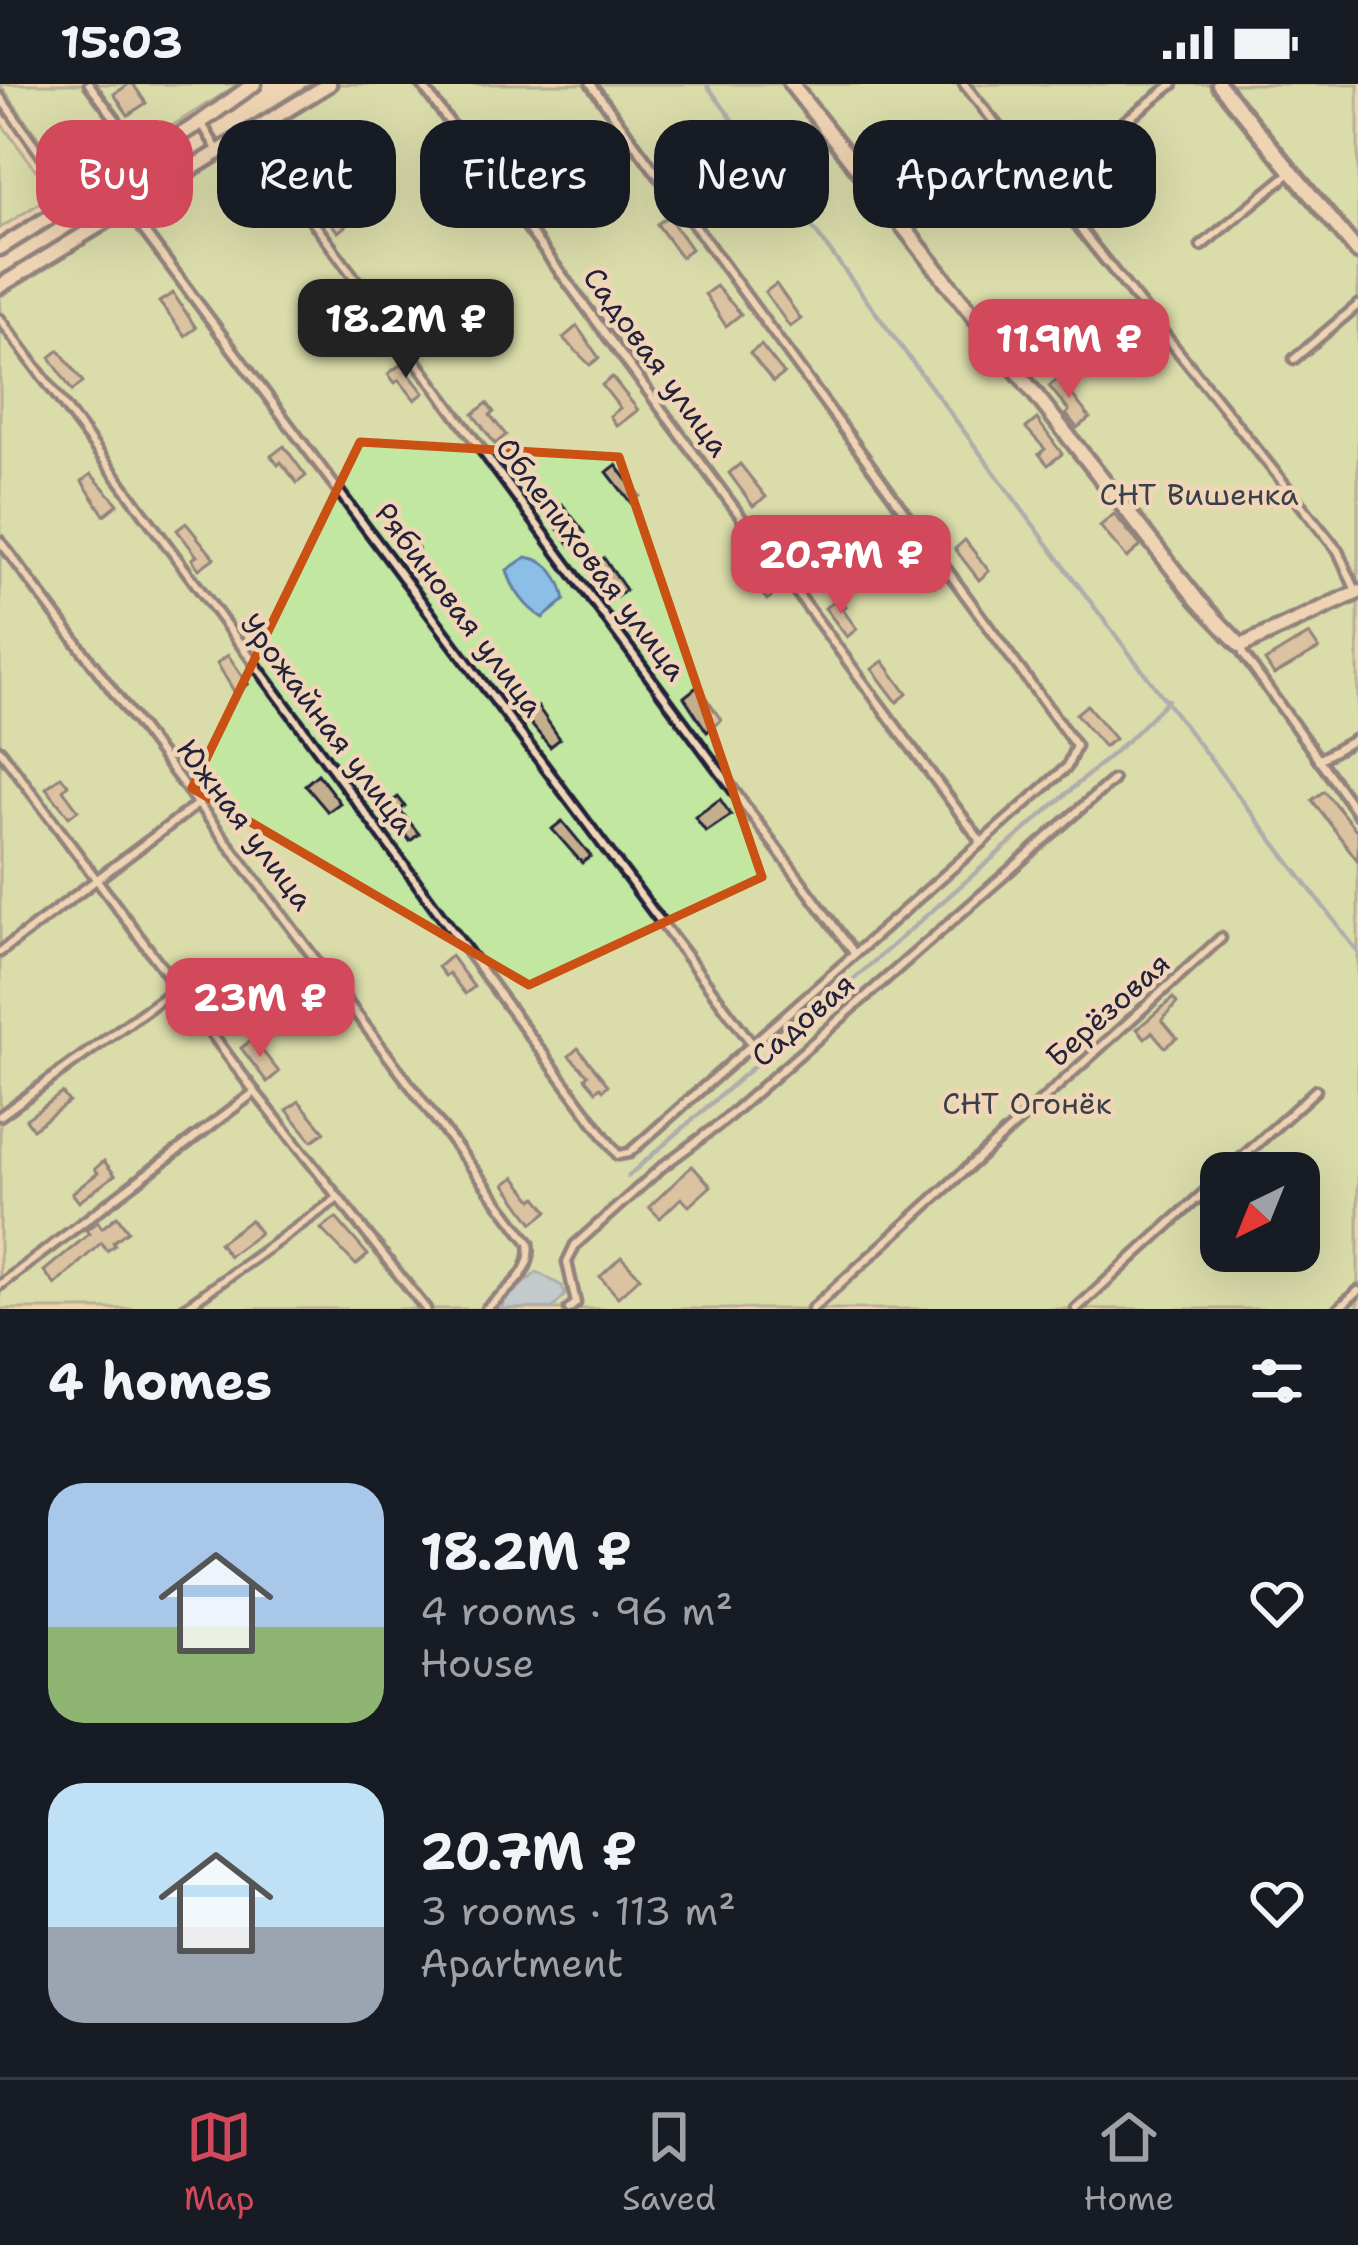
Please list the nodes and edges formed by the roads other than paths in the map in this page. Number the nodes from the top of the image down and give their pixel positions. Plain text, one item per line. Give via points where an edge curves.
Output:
1 (89, 84) edge
2 (253, 84) edge
3 (329, 84) edge
4 (421, 84) edge
5 (591, 84) edge
6 (791, 84) edge
7 (964, 84) edge
8 (1173, 84) edge
9 (1219, 84) edge
10 (0, 97) edge
11 (116, 120) edge
12 (271, 120) edge
13 (1126, 120) edge
14 (201, 122) junction
15 (193, 127) edge
16 (36, 148) edge
17 (217, 149) edge
18 (1291, 172) junction
19 (36, 225) edge
20 (94, 228) edge
21 (142, 228) edge
22 (318, 228) edge
23 (1201, 246) dead end
24 (0, 248) edge
25 (1358, 252) edge
26 (0, 286) edge
27 (1358, 305) edge
28 (0, 319) edge
29 (1294, 358) dead end
30 (0, 542) edge
31 (1357, 592) edge
32 (1241, 646) junction
33 (1358, 738) edge
34 (0, 750) edge
35 (1318, 760) junction
36 (1113, 780) dead end
37 (199, 802) junction
38 (1358, 814) edge
39 (982, 843) junction
40 (98, 881) junction
41 (1221, 938) dead end
42 (0, 952) edge
43 (854, 953) junction
44 (178, 987) junction
45 (751, 1042) junction
46 (1316, 1090) dead end
47 (255, 1092) junction
48 (0, 1116) edge
49 (1248, 1152) edge
50 (1200, 1196) edge
51 (338, 1198) junction
52 (0, 1286) edge
53 (1358, 1292) edge
54 (423, 1306) edge
55 (183, 1309) edge
56 (410, 1309) edge
57 (486, 1309) edge
58 (569, 1309) edge
59 (812, 1309) edge
60 (1076, 1309) edge
61 (1338, 1309) edge

1 - 11 lane
2 - 14 street
3 - 12 street
4 - 39 lane, Садовая улица
5 - 39 lane via 1076,746 1067,766
6 - 32 street
7 - 31 lane via 1338,551
8 - 13 lane
9 - 18 street
10 - 16 lane
14 - 15 street
14 - 17 lane
18 - 23 lane
18 - 25 street
19 - 24 street
20 - 26 street
21 - 45 lane, Рябиновая улица
22 - 43 lane, Облепиховая улица
27 - 29 lane
28 - 45 lane, Урожайная улица via 618,1155 629,1154
30 - 37 lane, Южная улица
31 - 32 street
32 - 35 lane
33 - 35 lane
34 - 40 lane
35 - 38 lane
36 - 58 lane, Садовая via 574,1245 567,1262 576,1303
37 - 40 lane
37 - 57 lane, Южная улица via 529,1243 522,1275
39 - 43 lane
40 - 42 lane
40 - 44 lane
41 - 59 lane, Берёзовая
43 - 45 lane
44 - 47 lane
44 - 48 lane
46 - 49 lane
47 - 51 lane
47 - 52 lane
50 - 60 lane
51 - 54 lane
51 - 55 lane
53 - 61 lane
54 - 56 lane

